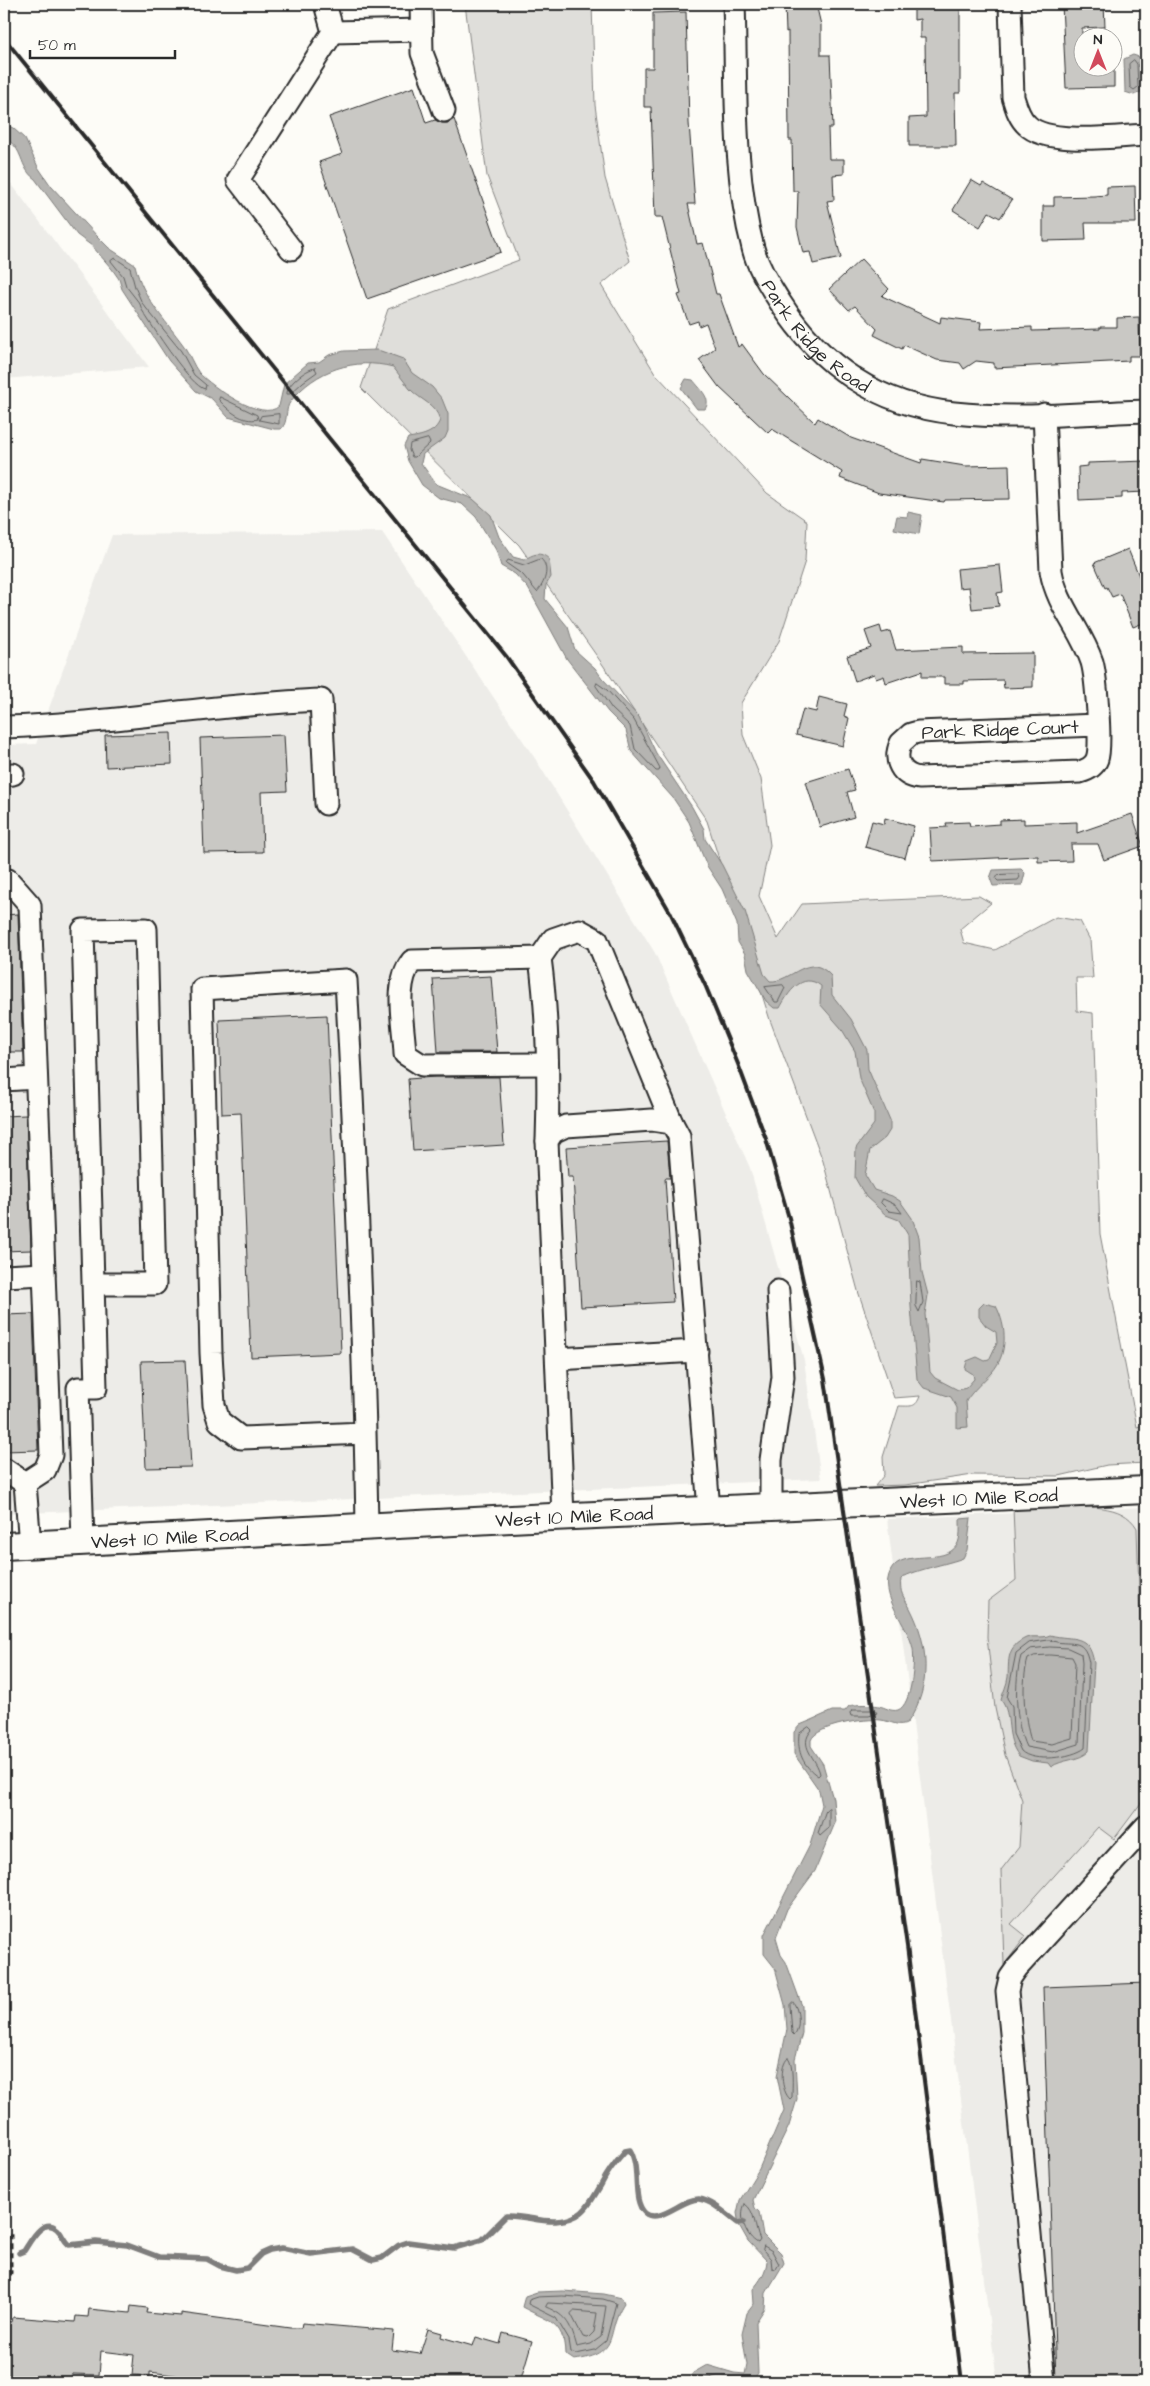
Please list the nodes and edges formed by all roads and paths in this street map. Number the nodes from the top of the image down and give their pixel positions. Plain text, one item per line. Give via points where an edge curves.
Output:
1 (325, 4) edge
2 (421, 4) edge
3 (734, 4) edge
4 (1010, 4) edge
5 (422, 30) junction
6 (333, 32) junction
7 (444, 111) dead end
8 (1146, 135) edge
9 (291, 249) dead end
10 (1146, 411) edge
11 (1044, 414) junction
12 (1097, 726) junction
13 (4, 727) edge
14 (326, 804) dead end
15 (4, 880) edge
16 (540, 958) junction
17 (547, 1064) junction
18 (36, 1078) junction
19 (4, 1080) edge
20 (672, 1123) junction
21 (547, 1141) junction
22 (44, 1274) junction
23 (4, 1276) edge
24 (93, 1284) junction
25 (778, 1291) dead end
26 (697, 1352) junction
27 (557, 1359) junction
28 (365, 1433) junction
29 (4, 1469) edge
30 (25, 1483) junction
31 (1146, 1490) edge
32 (771, 1508) junction
33 (709, 1510) junction
34 (563, 1516) junction
35 (367, 1526) junction
36 (83, 1542) junction
37 (30, 1545) junction
38 (4, 1546) edge
39 (1142, 1839) edge
40 (11, 2231) dead end
41 (4, 2292) edge
42 (1044, 2382) edge

1 - 6 street
2 - 5 street
3 - 11 street, Park Ridge Road via 739,157 747,222 763,276 796,327 837,368 906,403 979,416
4 - 8 street via 1014,97 1028,127 1045,134 1067,137
5 - 6 street
5 - 7 street via 422,53
6 - 9 street via 238,180
10 - 11 street, Park Ridge Road
11 - 12 street, Park Ridge Court via 1052,578 1060,603 1083,641 1092,664
12 - 12 street, Park Ridge Court via 918,732 901,743 898,761 906,773 920,778 1080,772 1097,761
13 - 14 street via 56,726 321,700
15 - 18 street via 8,880 30,905
16 - 17 street
16 - 17 street via 412,961 405,970 402,985 405,1054 422,1065
16 - 20 street via 553,939 578,930 597,940
17 - 21 street
18 - 19 street
18 - 22 street
20 - 21 street via 652,1120 566,1126 553,1132
20 - 26 street via 679,1136
21 - 27 street
22 - 23 street
22 - 30 street via 51,1455 45,1470
24 - 24 street via 83,930 146,929 155,1284
24 - 36 street via 96,1388 78,1388
25 - 32 street via 783,1377 771,1460
26 - 27 street
26 - 33 street
27 - 34 street
28 - 28 street via 346,980 202,989 211,1353 214,1406 219,1421 241,1438
28 - 35 street
29 - 30 street
30 - 37 street
31 - 32 main road, West 10 Mile Road
32 - 33 main road, West 10 Mile Road
33 - 34 main road, West 10 Mile Road
34 - 35 main road, West 10 Mile Road
35 - 36 main road, West 10 Mile Road
36 - 37 main road, West 10 Mile Road
37 - 38 main road, West 10 Mile Road
39 - 42 street via 1017,1968 1007,1991
40 - 41 path via 11,2272

